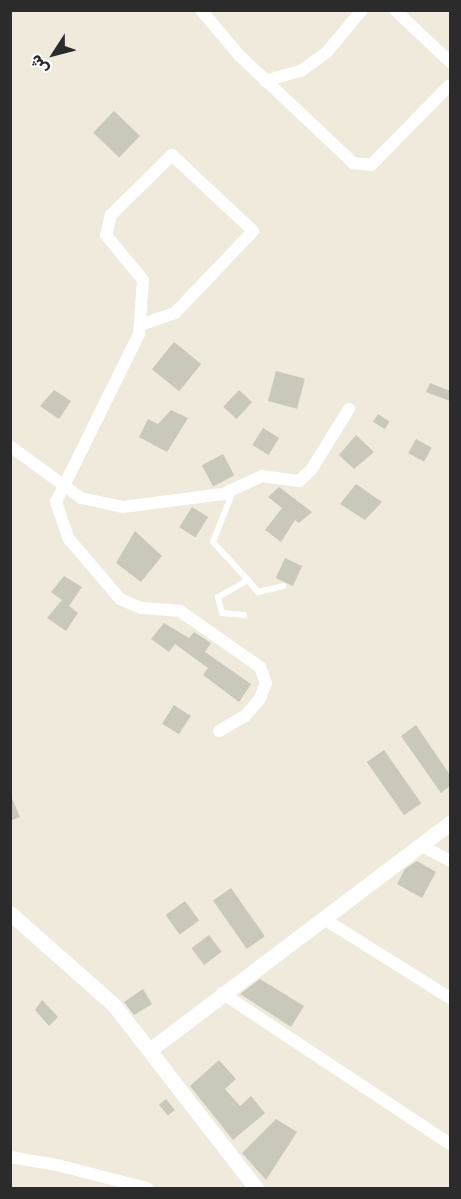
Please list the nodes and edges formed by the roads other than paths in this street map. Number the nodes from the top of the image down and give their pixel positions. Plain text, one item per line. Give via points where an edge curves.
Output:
1 (201, 10) edge
2 (362, 10) edge
3 (395, 10) edge
4 (450, 62) edge
5 (265, 81) junction
6 (450, 85) edge
7 (140, 325) junction
8 (349, 409) dead end
9 (10, 446) edge
10 (62, 485) junction
11 (233, 490) junction
12 (248, 580) junction
13 (283, 586) dead end
14 (244, 615) dead end
15 (219, 731) dead end
16 (450, 823) edge
17 (422, 846) junction
18 (450, 861) edge
19 (10, 913) edge
20 (324, 919) junction
21 (222, 993) junction
22 (450, 998) edge
23 (151, 1049) junction
24 (450, 1144) edge
25 (10, 1157) edge
26 (147, 1188) edge
27 (256, 1188) edge

1 - 5 street
2 - 5 street via 327,52 310,65
3 - 4 street
5 - 6 street via 353,163 371,165
7 - 7 street via 143,279 106,235 111,215 172,155 254,231 175,313
7 - 10 street via 139,334
8 - 11 street via 311,470 299,481 262,476
9 - 10 street
10 - 11 street via 81,498 123,507
10 - 15 street via 56,502 64,528 110,591 131,604 180,611 196,619 265,675 263,692 252,710
11 - 12 lane via 213,542
12 - 13 lane via 258,592
12 - 14 lane via 218,597 222,613
16 - 17 street
17 - 18 street
17 - 20 street
19 - 23 street via 91,981
20 - 21 street
20 - 22 street
21 - 23 street
21 - 24 street
23 - 27 street
25 - 26 street

